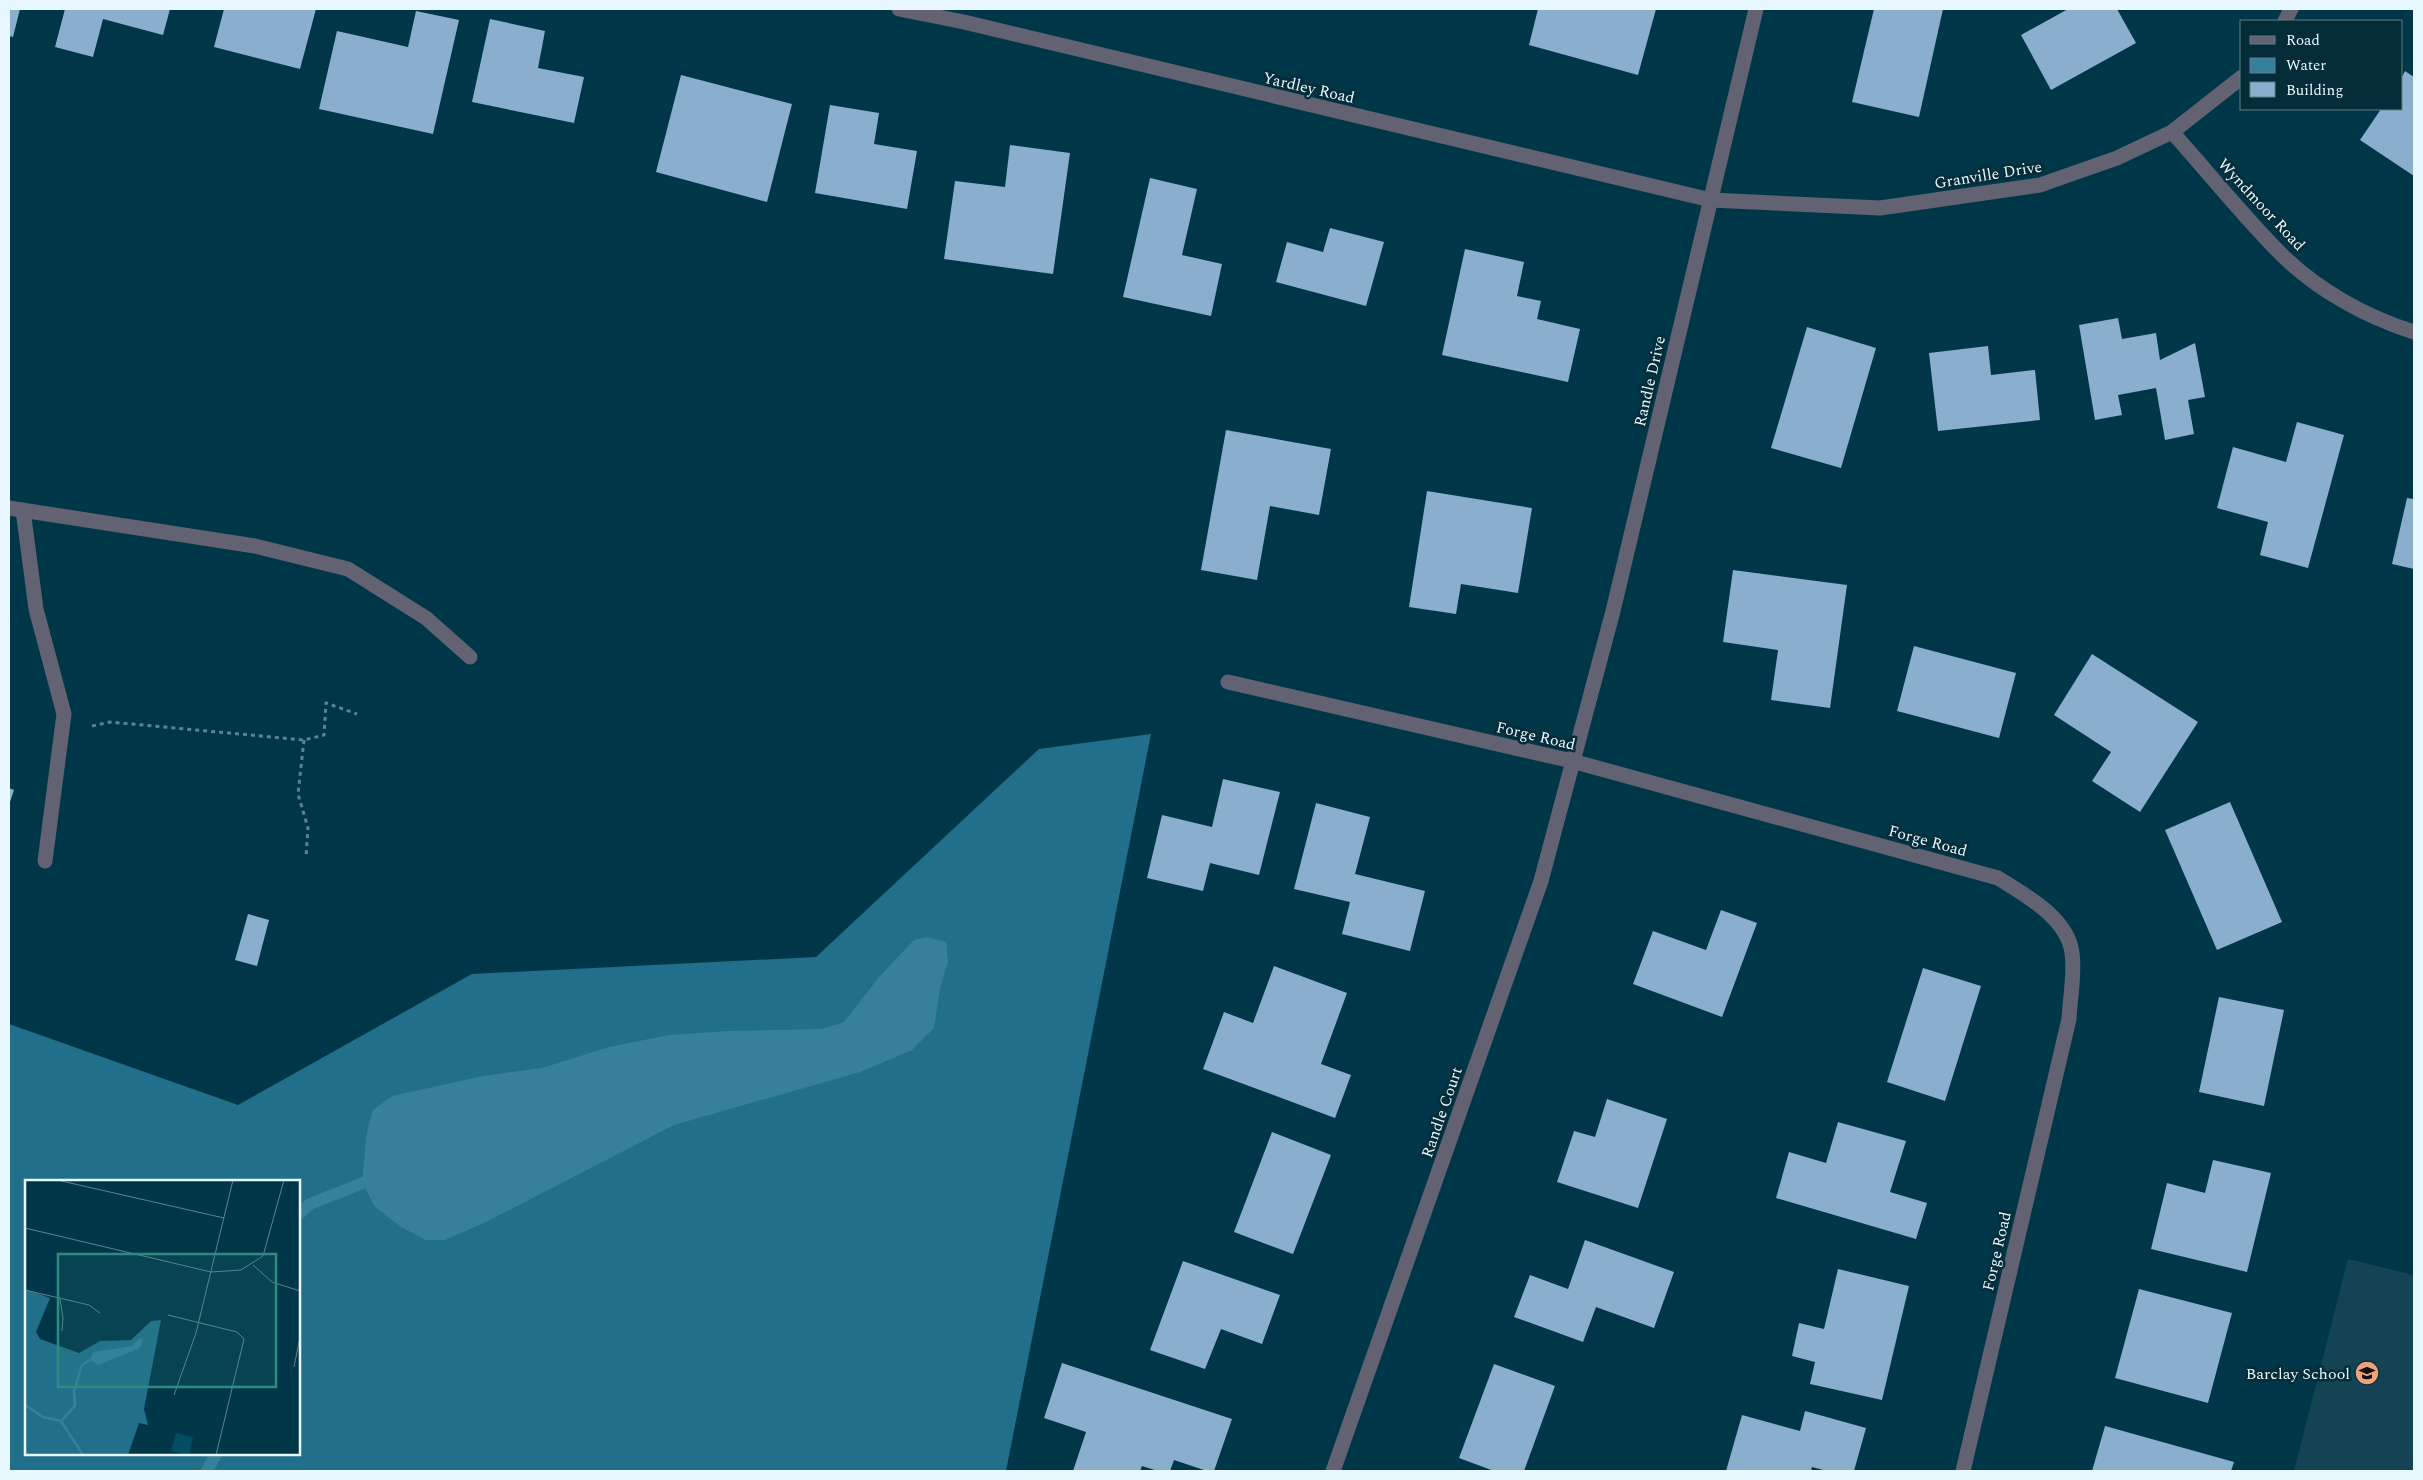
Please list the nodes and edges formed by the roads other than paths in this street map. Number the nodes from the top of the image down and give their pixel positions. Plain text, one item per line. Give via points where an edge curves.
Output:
1 (899, 9) edge
2 (1756, 9) edge
3 (2240, 79) edge
4 (2172, 132) junction
5 (1710, 200) junction
6 (2414, 332) edge
7 (16, 509) edge
8 (470, 657) dead end
9 (1228, 682) dead end
10 (1572, 761) junction
11 (44, 861) dead end
12 (1333, 1471) edge
13 (1963, 1471) edge

1 - 5 street, Yardley Road
2 - 5 street, Randle Drive
3 - 4 street, Granville Drive
4 - 5 street, Granville Drive via 2117,158 2040,185 1880,208
4 - 6 street, Wyndmoor Road via 2288,260 2321,287 2382,322
5 - 10 street, Randle Drive via 1613,611
7 - 8 street via 255,546 348,569 426,618
7 - 11 street via 36,609 64,714
9 - 10 street, Forge Road
10 - 12 street, Randle Court via 1541,880
10 - 13 street, Forge Road via 1998,878 2034,900 2061,925 2072,952 2069,1019

